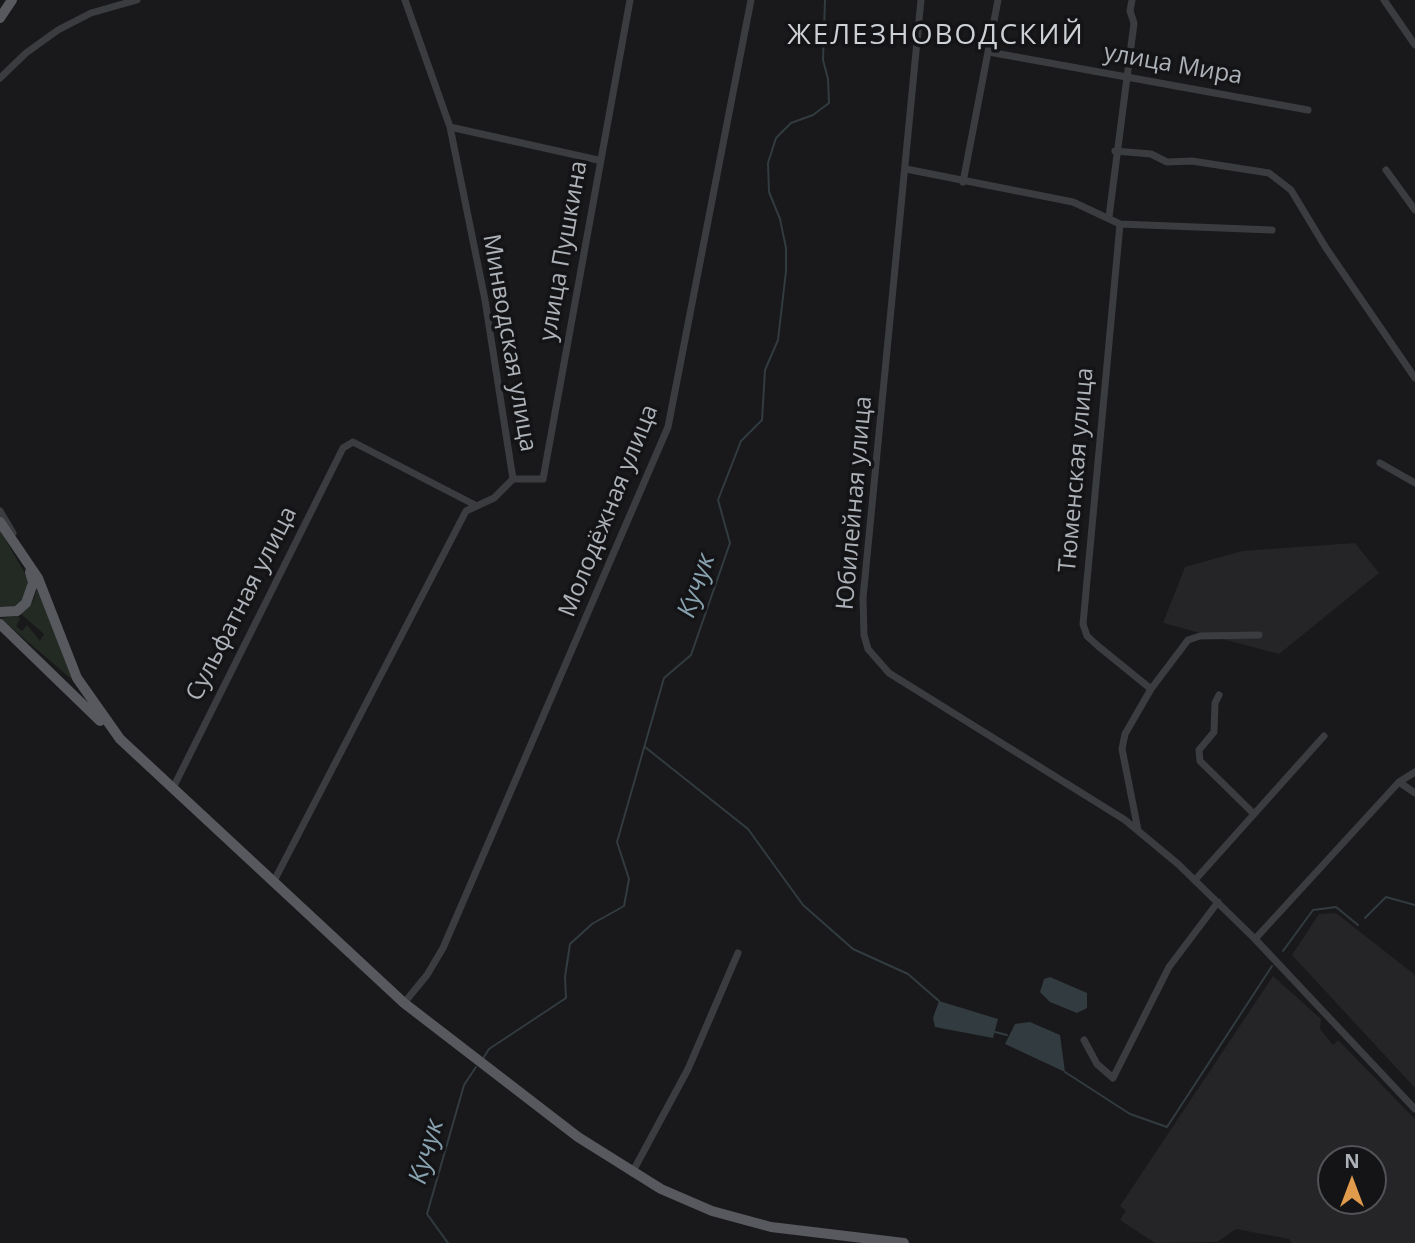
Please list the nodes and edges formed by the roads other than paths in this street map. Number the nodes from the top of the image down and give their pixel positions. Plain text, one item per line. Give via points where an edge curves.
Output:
1 (12, 0) edge
2 (137, 0) edge
3 (405, 0) edge
4 (630, 0) edge
5 (751, 0) edge
6 (921, 0) edge
7 (998, 0) edge
8 (1132, 0) edge
9 (1384, 0) edge
10 (0, 18) edge
11 (1415, 45) edge
12 (989, 52) junction
13 (1125, 76) junction
14 (0, 78) edge
15 (1308, 110) dead end
16 (450, 127) junction
17 (1115, 151) junction
18 (598, 160) junction
19 (906, 169) junction
20 (1386, 170) dead end
21 (963, 182) junction
22 (1415, 210) edge
23 (1109, 217) junction
24 (1119, 224) junction
25 (1272, 230) dead end
26 (1415, 378) edge
27 (1380, 463) dead end
28 (513, 479) junction
29 (1415, 483) edge
30 (477, 506) junction
31 (0, 511) edge
32 (0, 522) edge
33 (27, 562) junction
34 (0, 612) edge
35 (0, 624) edge
36 (1259, 635) dead end
37 (1151, 689) junction
38 (1219, 695) dead end
39 (1324, 736) dead end
40 (120, 739) junction
41 (1415, 772) edge
42 (1399, 782) junction
43 (173, 788) junction
44 (1415, 793) edge
45 (1254, 814) junction
46 (1138, 830) junction
47 (1195, 880) junction
48 (274, 881) junction
49 (1218, 902) junction
50 (1255, 939) junction
51 (738, 953) dead end
52 (404, 1003) junction
53 (1084, 1040) dead end
54 (1415, 1109) edge
55 (632, 1173) junction
56 (904, 1243) edge

1 - 10 main road
2 - 14 street via 91,13 58,30
3 - 16 street, Минводская улица
4 - 18 street, улица Пушкина
5 - 52 street, Молодёжная улица via 668,427 443,948
6 - 19 street, Юбилейная улица
7 - 12 street
8 - 13 street via 1134,23
9 - 11 street
12 - 13 street, улица Мира
12 - 21 street
13 - 15 street, улица Мира
13 - 17 street
16 - 18 street
16 - 28 street, Минводская улица via 485,300
17 - 23 street
17 - 26 street via 1151,154 1167,162 1192,161 1269,173 1291,190
18 - 28 street, улица Пушкина via 542,480
19 - 21 street
19 - 46 street, Юбилейная улица via 863,597 868,649 889,673
20 - 22 street
21 - 23 street via 1073,202
23 - 24 street
24 - 25 street
24 - 37 street, Тюменская улица via 1083,624 1092,641
27 - 29 street
28 - 30 street, Минводская улица via 494,498
30 - 43 street, Сульфатная улица via 352,443 343,449
30 - 48 street, Минводская улица via 466,511
31 - 33 street
32 - 33 main road
33 - 34 main road via 33,583 26,603 17,611
33 - 40 main road via 47,597 77,678
35 - 40 main road
36 - 37 street via 1188,640
37 - 46 street via 1125,734 1122,749
38 - 45 street via 1214,732 1199,750 1200,761
39 - 45 street
40 - 43 main road
41 - 42 street
42 - 44 street
42 - 50 street
43 - 48 main road
45 - 47 street
46 - 47 street, Юбилейная улица
47 - 49 street, Юбилейная улица
48 - 52 main road
49 - 50 street, Юбилейная улица
49 - 53 street via 1169,967 1113,1078 1097,1064
50 - 54 street, Юбилейная улица
51 - 55 street via 688,1069
52 - 55 main road
55 - 56 main road via 736,1219

